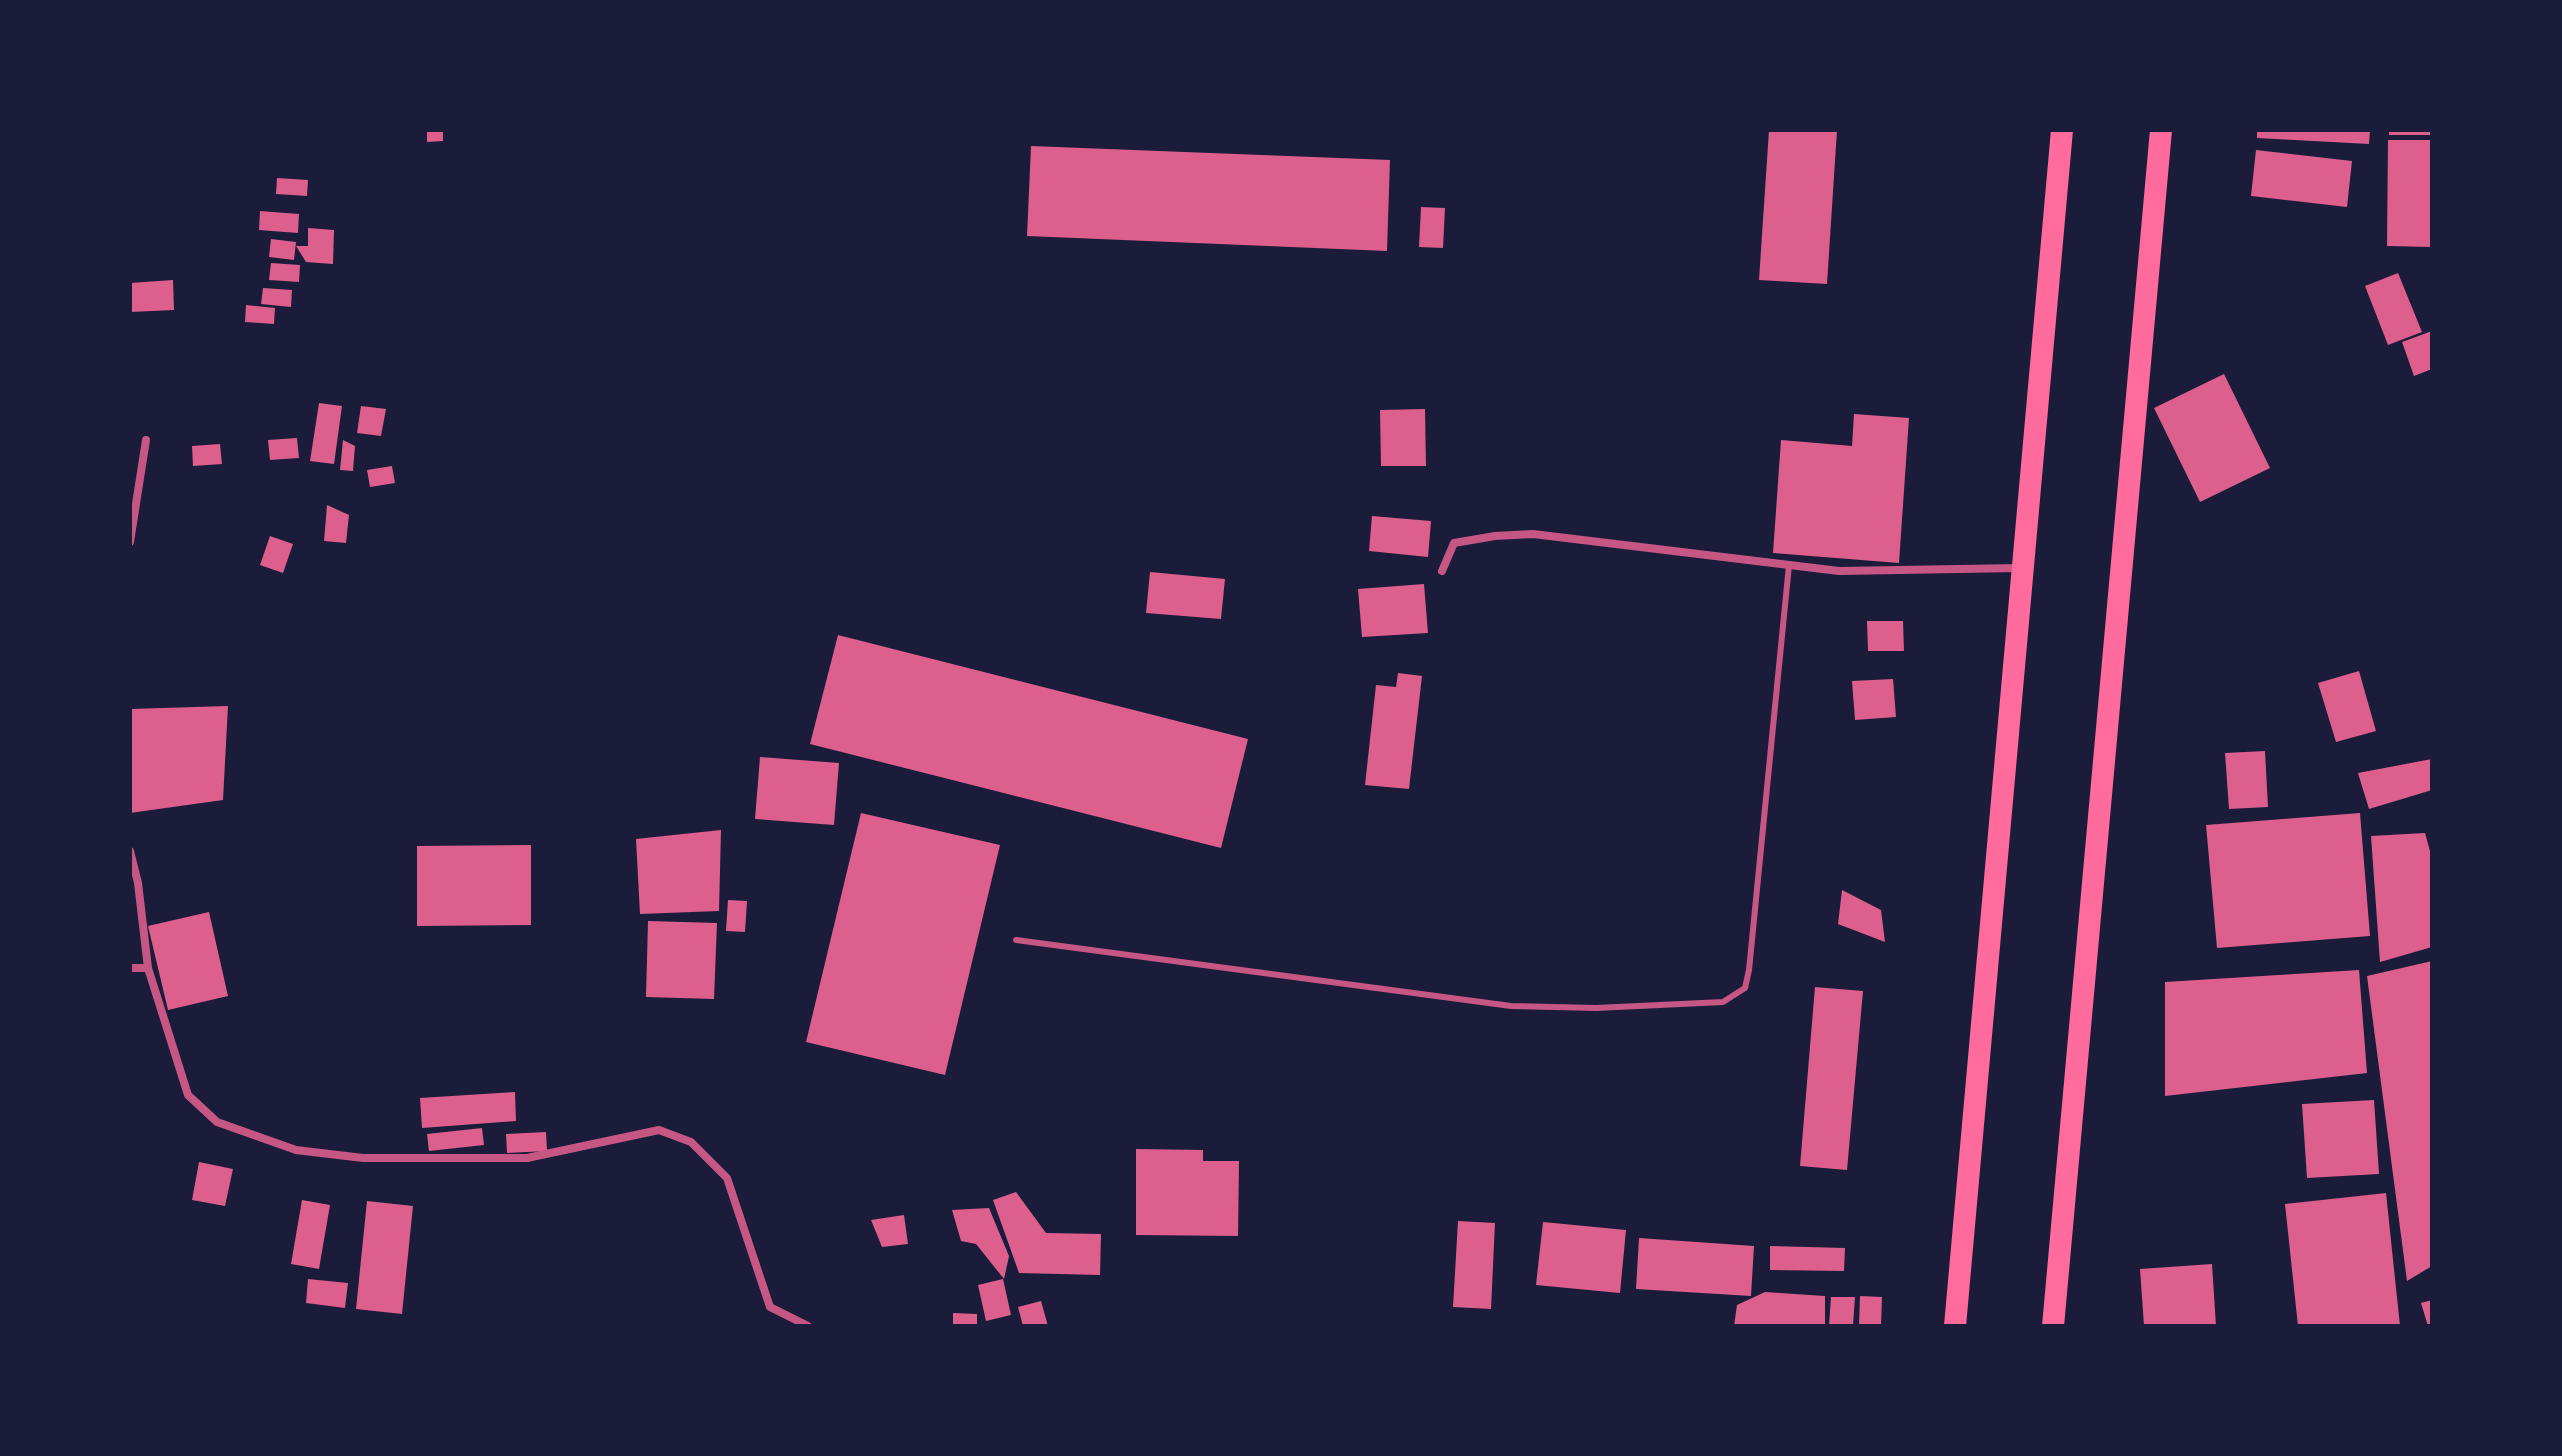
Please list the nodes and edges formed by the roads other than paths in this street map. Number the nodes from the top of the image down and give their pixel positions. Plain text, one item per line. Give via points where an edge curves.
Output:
1 (2062, 130) edge
2 (2161, 130) edge
3 (146, 440) dead end
4 (130, 542) edge
5 (1789, 565) junction
6 (2022, 568) junction
7 (1442, 571) dead end
8 (130, 851) edge
9 (1016, 940) dead end
10 (130, 968) edge
11 (148, 968) junction
12 (808, 1326) edge
13 (1955, 1326) edge
14 (2053, 1326) edge

1 - 6 highway
2 - 14 highway
3 - 4 street
5 - 6 street via 1839,571
5 - 7 street via 1533,534 1454,543
5 - 9 lane via 1749,970 1745,988 1723,1002 1511,1006
6 - 13 highway
8 - 11 street
10 - 11 street
11 - 12 street via 188,1095 217,1122 296,1150 363,1158 527,1158 659,1130 691,1142 727,1178 770,1307

